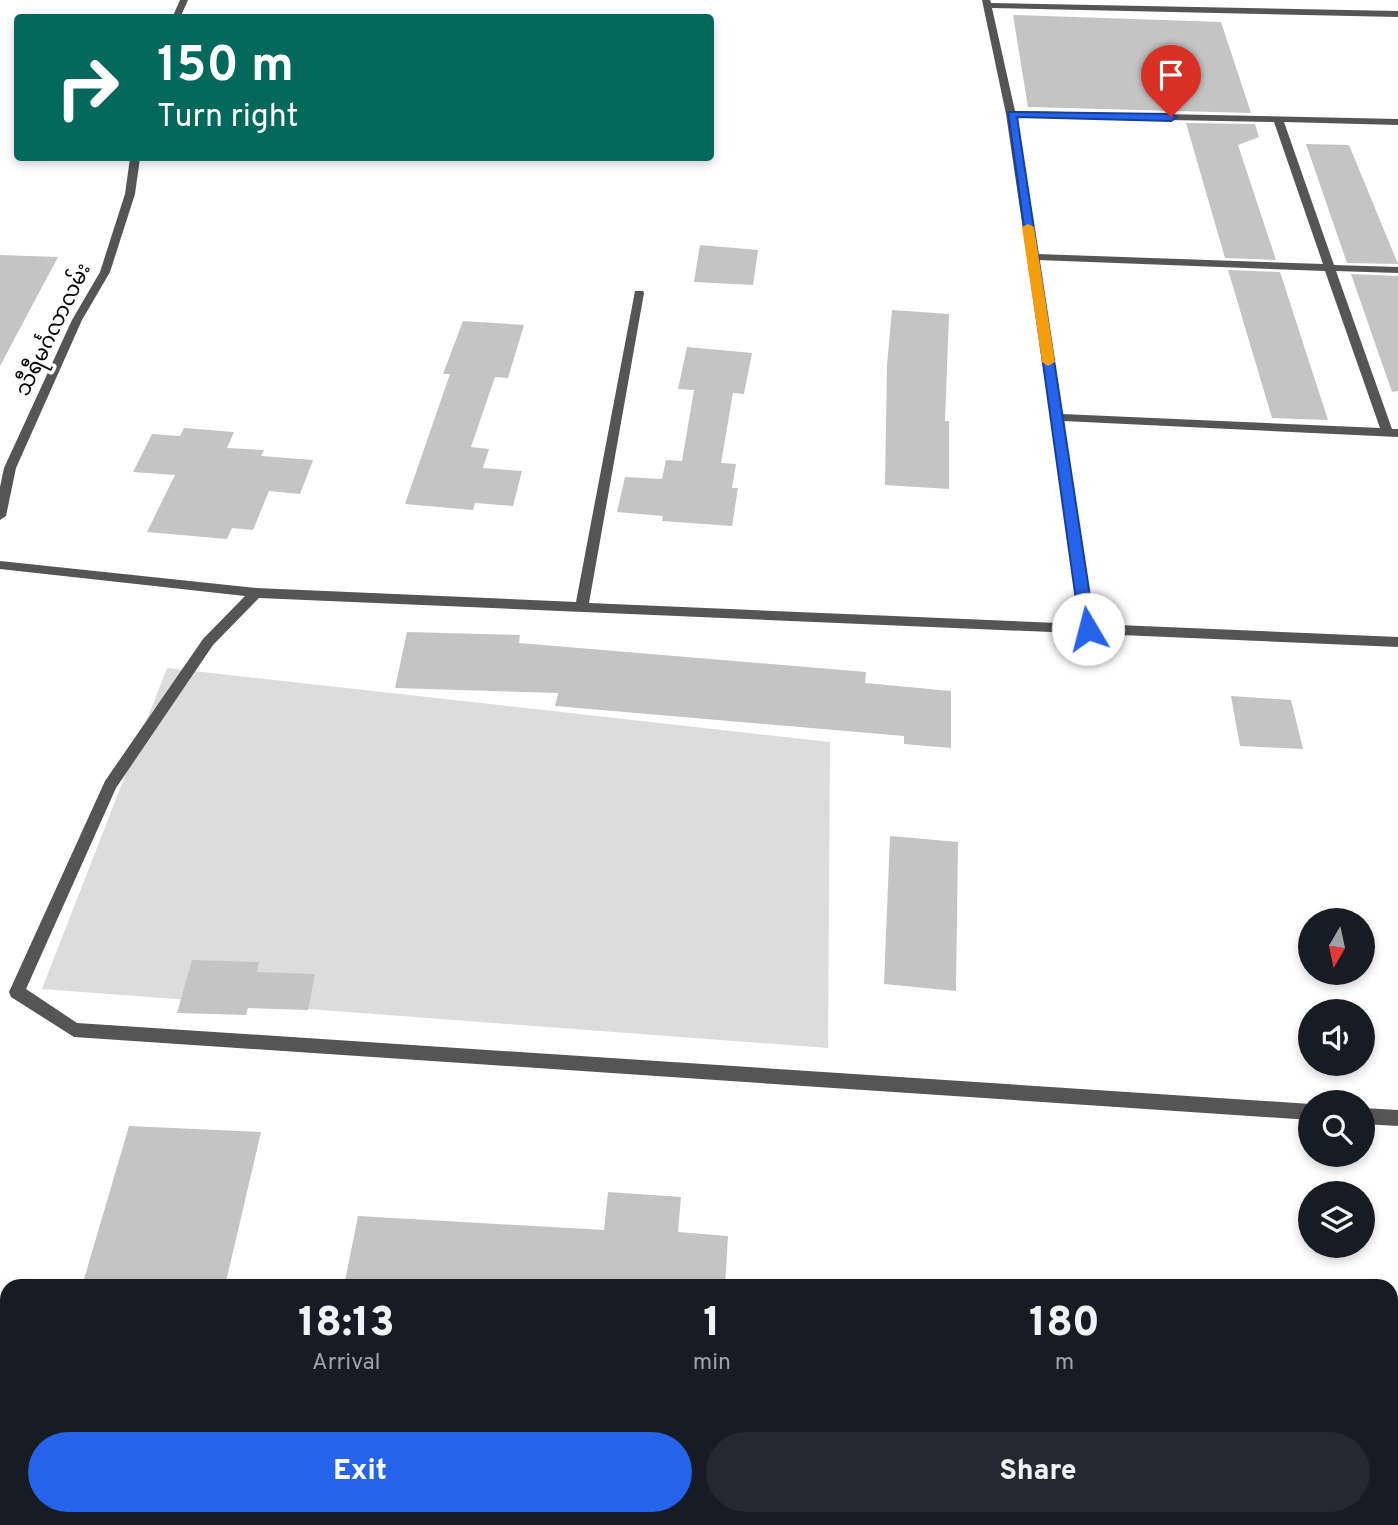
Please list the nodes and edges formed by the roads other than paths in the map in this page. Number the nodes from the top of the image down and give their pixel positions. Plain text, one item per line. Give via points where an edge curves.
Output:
1 (987, 2) edge
2 (1398, 14) edge
3 (1011, 114) junction
4 (1278, 120) junction
5 (1398, 122) edge
6 (135, 161) edge
7 (1033, 257) junction
8 (1329, 267) junction
9 (1398, 270) edge
10 (639, 293) dead end
11 (1056, 417) junction
12 (1392, 432) edge
13 (0, 516) edge
14 (0, 565) edge
15 (256, 593) junction
16 (582, 607) junction
17 (1088, 629) junction
18 (1398, 642) edge
19 (1298, 1111) edge
20 (1375, 1117) edge
21 (1398, 1118) edge

1 - 2 street
1 - 3 street
3 - 4 street
3 - 7 street
4 - 5 street
4 - 8 street
6 - 13 street, သီရီမင်္ဂလာလမ်း via 130,194 105,272 77,320 10,468
7 - 8 street
7 - 11 street
8 - 9 street
8 - 12 street
10 - 16 street
11 - 12 street
11 - 17 street
14 - 15 street
15 - 16 street
15 - 19 street via 208,642 110,785 17,992 74,1030
16 - 17 street
17 - 18 street
20 - 21 street

